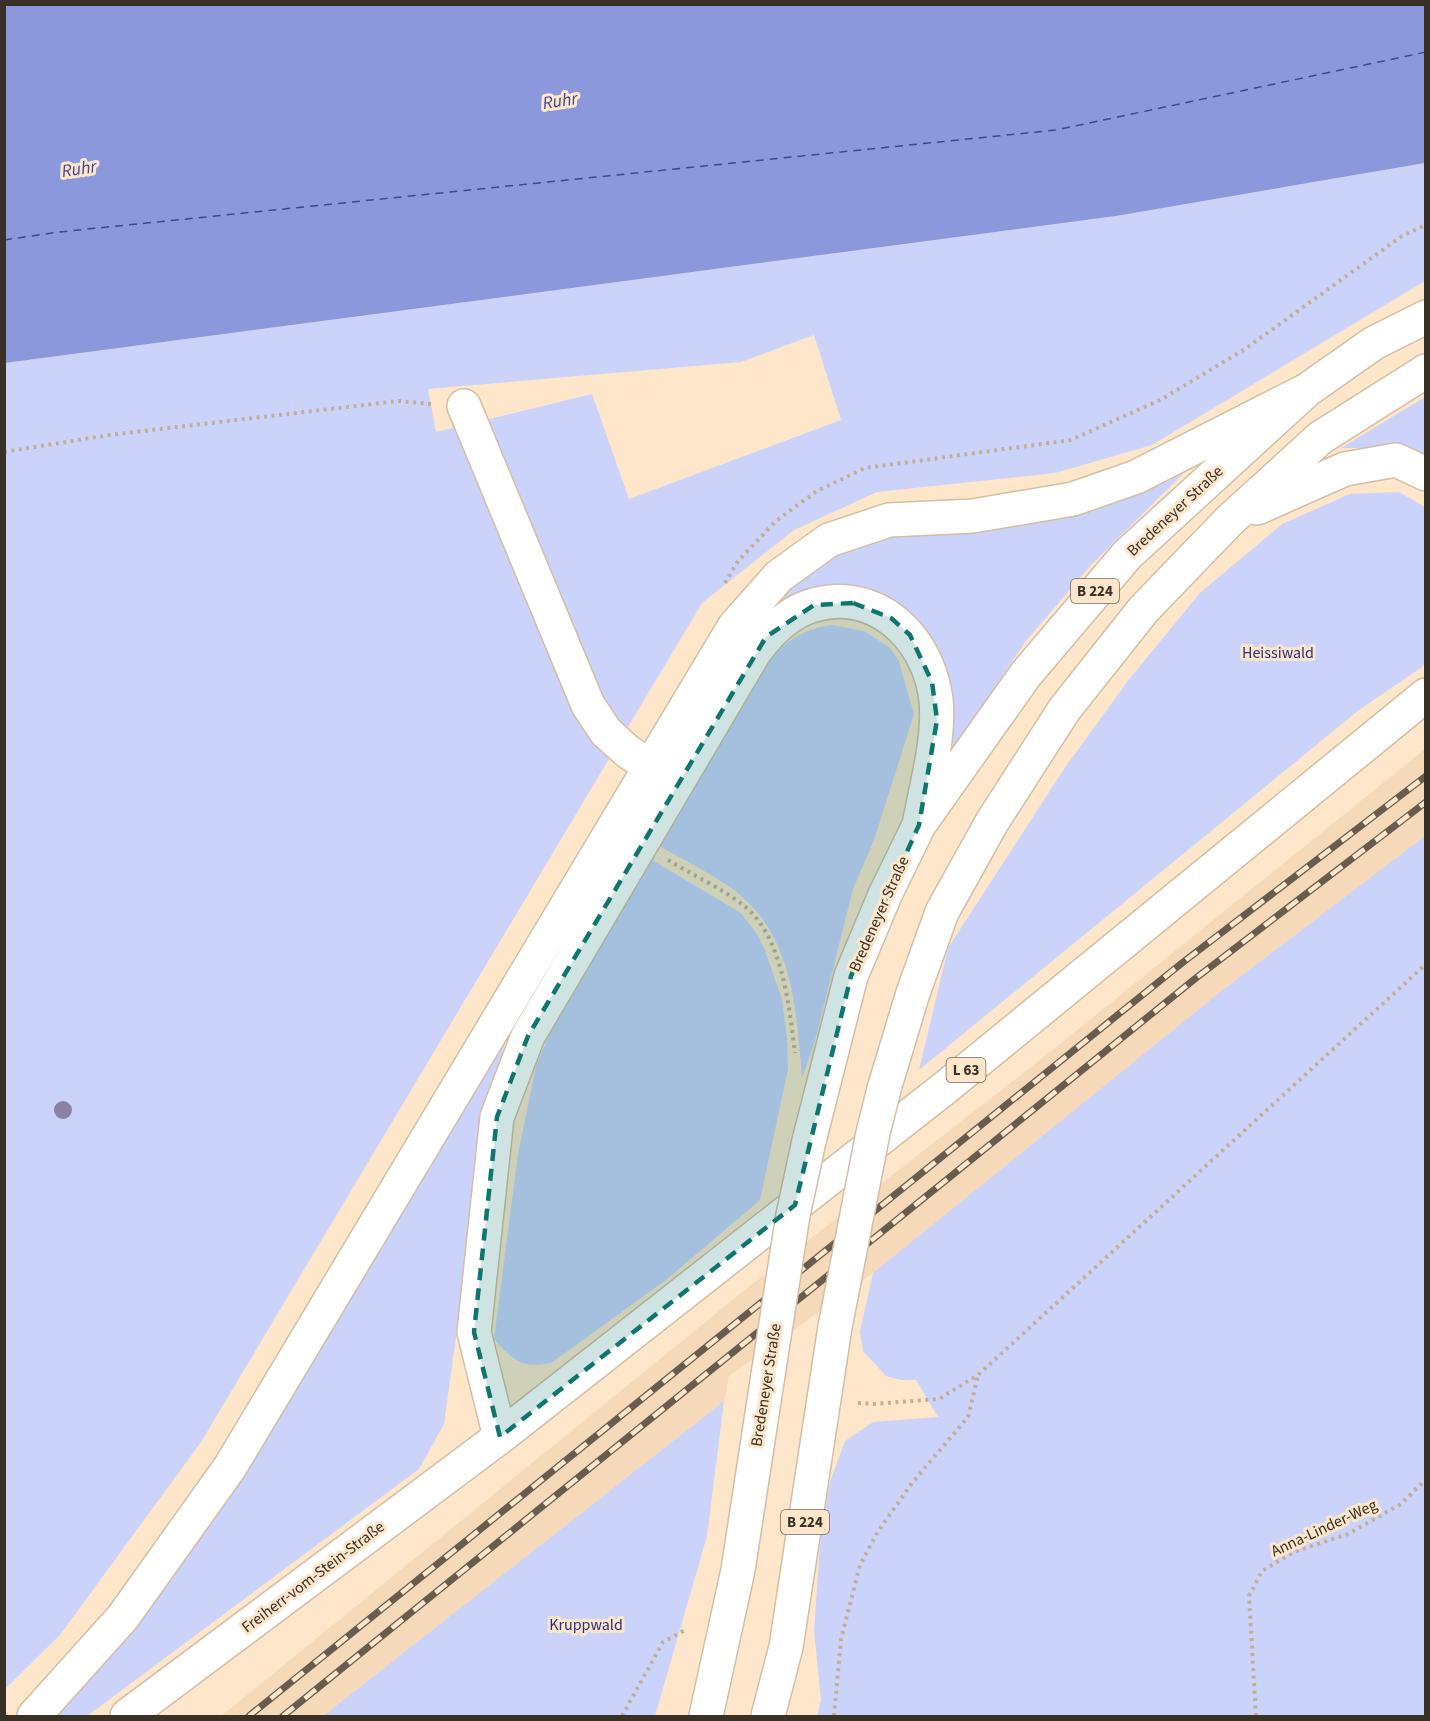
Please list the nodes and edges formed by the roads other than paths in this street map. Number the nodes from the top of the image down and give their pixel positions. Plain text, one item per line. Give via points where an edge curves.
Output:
1 (1425, 317) edge
2 (1425, 371) edge
3 (1307, 390) junction
4 (464, 406) dead end
5 (1425, 474) edge
6 (1230, 520) junction
7 (1425, 695) edge
8 (649, 767) junction
9 (677, 785) junction
10 (920, 825) junction
11 (500, 1437) junction
12 (34, 1716) edge
13 (127, 1716) edge
14 (706, 1716) edge
15 (768, 1716) edge

1 - 3 main road, Bredeneyer Straße / B 224 via 1374,344
2 - 6 main road, B 224 via 1320,438
3 - 8 main road via 1136,477 1073,500 973,516 890,520 829,540 779,576 734,627
3 - 10 main road, Bredeneyer Straße / B 224 via 1127,555 1026,674
4 - 8 main road via 588,705 606,732
5 - 6 main road via 1396,460 1345,469
6 - 15 main road, B 224, bridge via 1144,609 1064,711 992,822 942,912 913,993 868,1156 835,1327 786,1647
7 - 11 main road, L 63 via 946,1087
8 - 9 main road
8 - 12 main road via 230,1467 123,1617
9 - 10 main road via 766,637 782,622 814,605 853,603 878,611 902,627 923,658 932,682 937,720
9 - 11 main road via 528,1036 497,1117 474,1332
10 - 14 main road, Bredeneyer Straße / B 224, bridge via 851,976 809,1141 793,1215 738,1570
11 - 13 main road, Freiherr-vom-Stein-Straße / L 63

